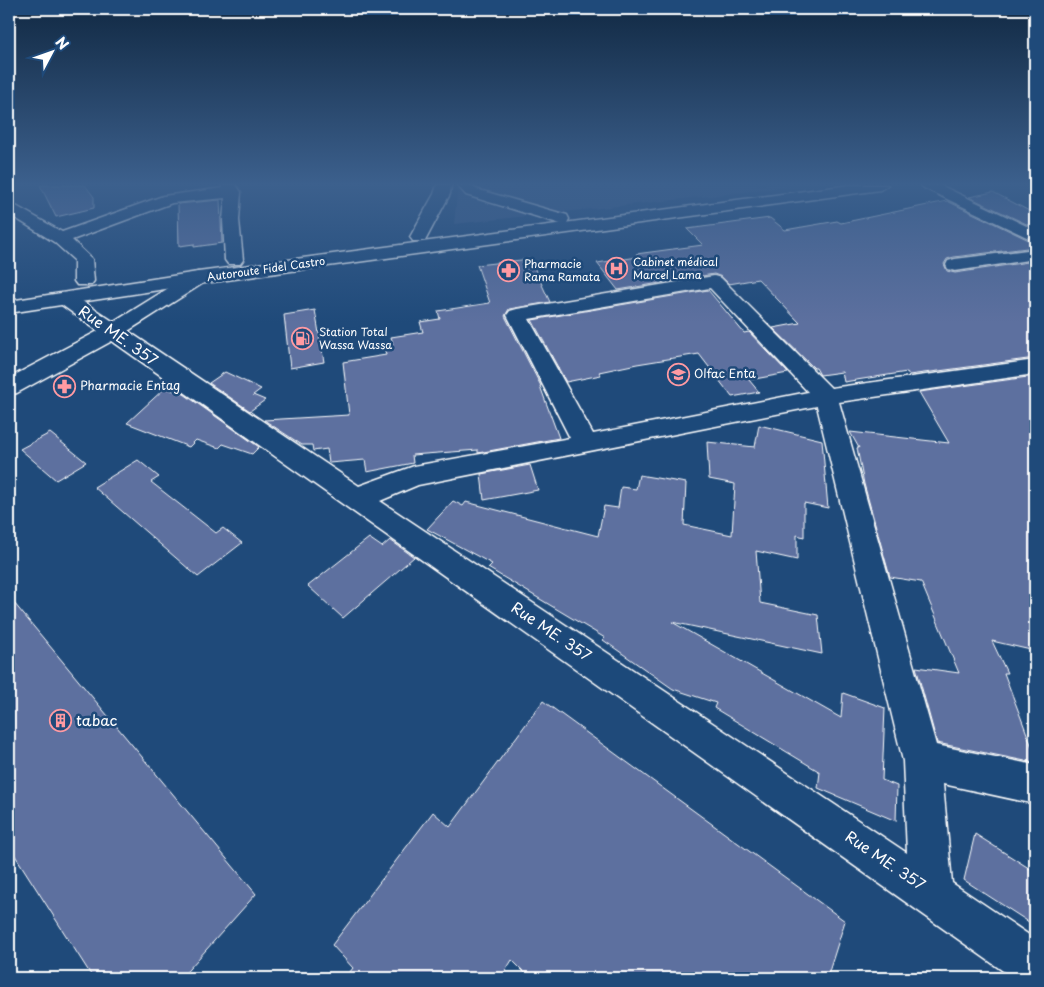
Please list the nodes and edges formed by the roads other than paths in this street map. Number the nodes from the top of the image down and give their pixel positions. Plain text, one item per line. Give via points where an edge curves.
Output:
1 (49, 231) edge
2 (79, 231) edge
3 (232, 231) edge
4 (426, 231) edge
5 (488, 231) edge
6 (509, 231) edge
7 (60, 238) junction
8 (421, 242) junction
9 (1035, 254) edge
10 (234, 260) junction
11 (955, 265) dead end
12 (198, 278) junction
13 (17, 289) dead end
14 (75, 290) junction
15 (9, 307) edge
16 (112, 332) junction
17 (1035, 367) edge
18 (9, 388) edge
19 (826, 396) junction
20 (586, 444) junction
21 (356, 498) junction
22 (922, 761) junction
23 (1035, 784) edge
24 (931, 892) junction
25 (1035, 966) edge

1 - 7 main road
2 - 7 main road
3 - 10 main road
4 - 8 main road
5 - 8 main road, Autoroute Fidel Castro
6 - 8 main road, Autoroute Fidel Castro
7 - 14 main road via 82,259
8 - 10 main road, Autoroute Fidel Castro
8 - 12 main road, Autoroute Fidel Castro
9 - 11 main road
10 - 14 main road, Autoroute Fidel Castro
12 - 14 main road, Autoroute Fidel Castro
12 - 16 main road
13 - 14 main road, Autoroute Fidel Castro
14 - 15 main road, Autoroute Fidel Castro
14 - 16 main road, Rue ME. 357
16 - 18 main road
16 - 21 main road, Rue ME. 357
17 - 19 main road
19 - 20 main road
19 - 20 main road via 714,282 517,315
19 - 22 main road
20 - 21 main road via 414,476
21 - 24 main road, Rue ME. 357
22 - 23 main road
22 - 24 main road
24 - 25 main road, Rue ME. 357

